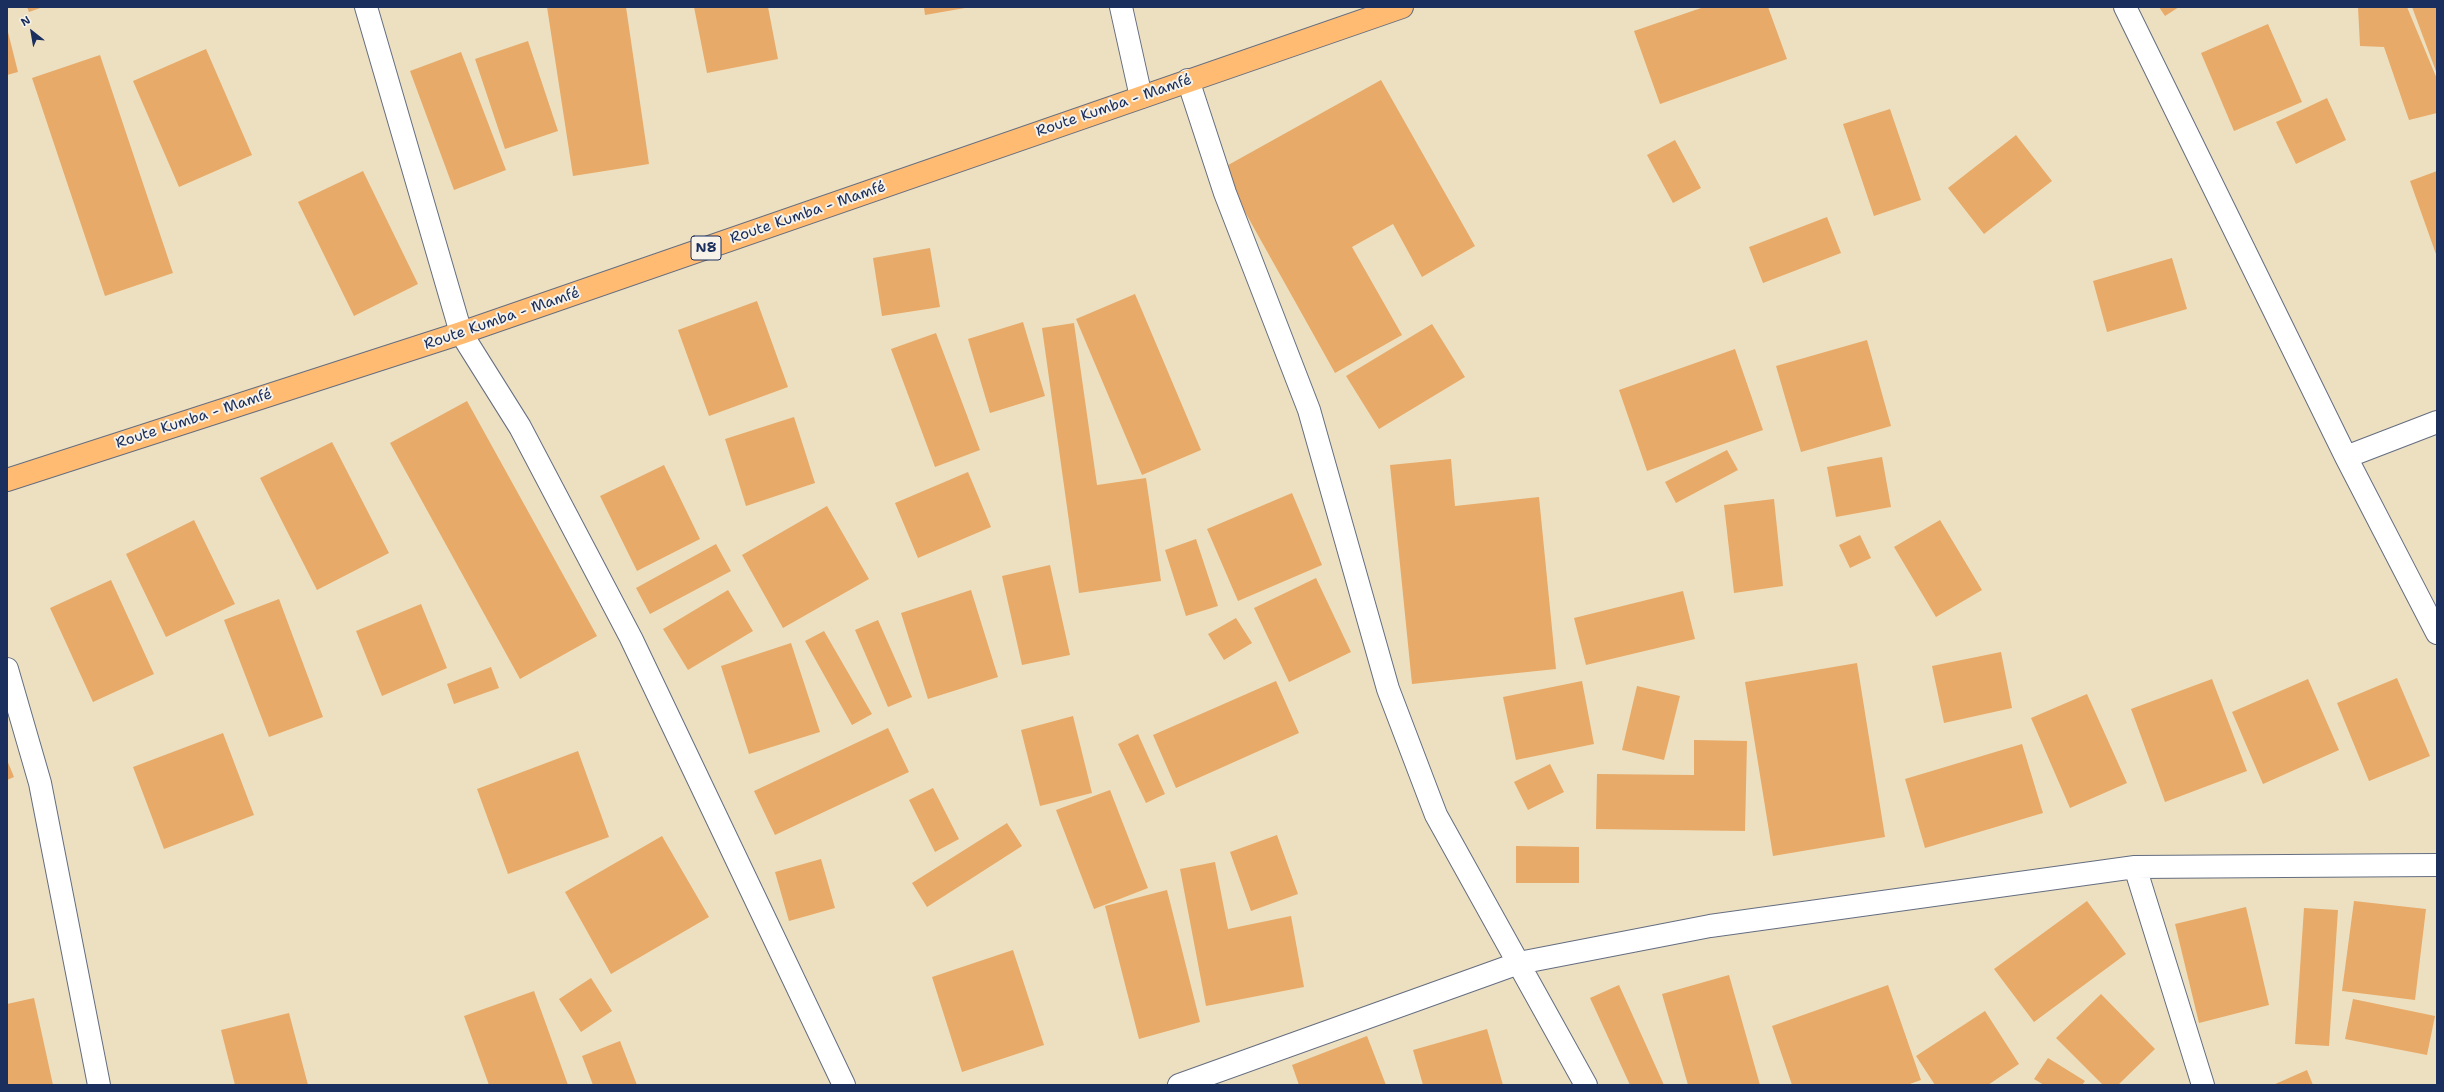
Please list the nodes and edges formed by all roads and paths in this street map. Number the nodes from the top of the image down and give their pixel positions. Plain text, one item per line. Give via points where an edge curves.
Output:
1 (366, 7) edge
2 (1121, 7) edge
3 (1402, 7) edge
4 (2125, 7) edge
5 (1188, 80) junction
6 (1141, 97) junction
7 (461, 333) junction
8 (2437, 422) edge
9 (2346, 457) junction
10 (7, 480) edge
11 (2437, 633) edge
12 (7, 669) edge
13 (2437, 865) edge
14 (2135, 867) junction
15 (1519, 963) junction
16 (98, 1085) edge
17 (844, 1085) edge
18 (1179, 1085) edge
19 (1586, 1085) edge
20 (2204, 1085) edge

1 - 7 street
2 - 6 street
3 - 5 highway, Route Kumba - Mamfé / N8
4 - 9 street
5 - 6 highway, Route Kumba - Mamfé / N8
5 - 15 street via 1224,193 1309,410 1388,689 1436,815
6 - 7 highway, Route Kumba - Mamfé / N8
7 - 10 highway, Route Kumba - Mamfé / N8
7 - 17 street via 520,427 631,638
8 - 9 street
9 - 11 street
12 - 16 street via 40,783
13 - 14 street
14 - 15 street via 1710,926
14 - 20 street
15 - 18 street
15 - 19 street

